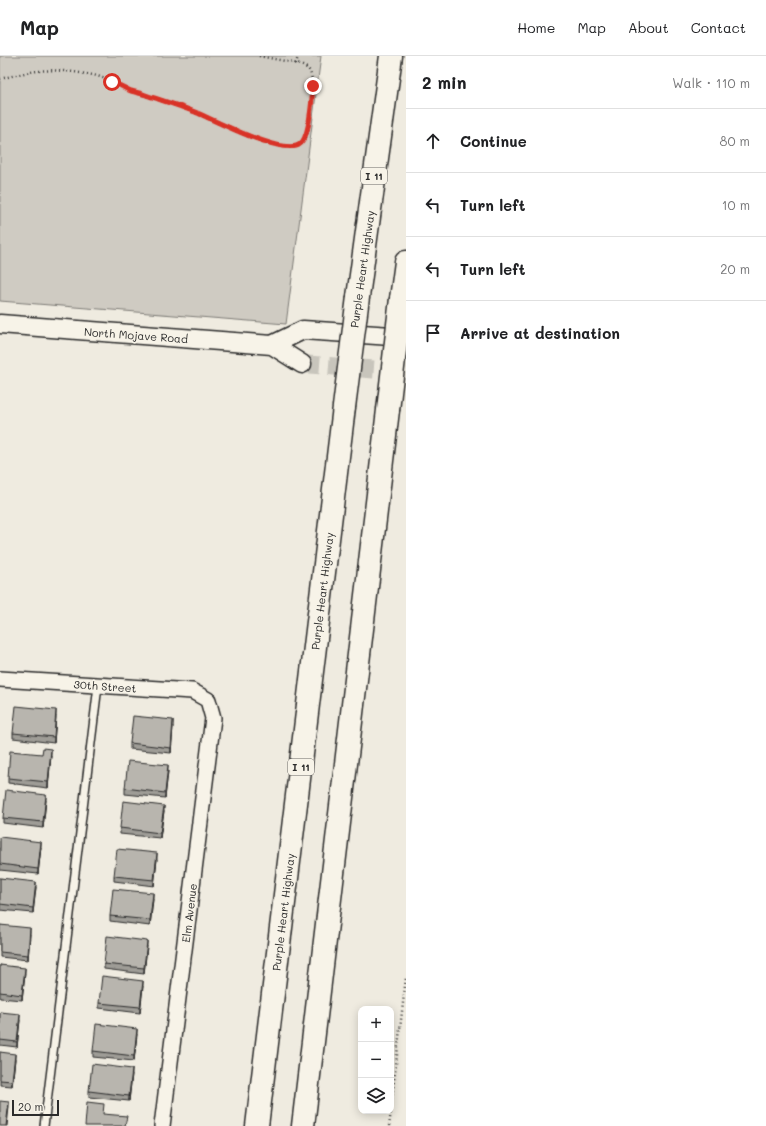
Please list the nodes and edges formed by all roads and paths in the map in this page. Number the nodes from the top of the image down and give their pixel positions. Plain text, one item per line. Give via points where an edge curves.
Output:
1 (259, 56) edge
2 (298, 56) edge
3 (391, 56) edge
4 (296, 64) junction
5 (0, 79) edge
6 (406, 262) edge
7 (0, 324) edge
8 (406, 338) edge
9 (272, 345) junction
10 (302, 364) tunnel mouth
11 (0, 679) edge
12 (98, 686) junction
13 (208, 700) joint
14 (406, 977) edge
15 (394, 1081) edge
16 (391, 1114) edge
17 (44, 1126) edge
18 (162, 1126) edge
19 (257, 1126) edge
20 (303, 1126) edge
21 (389, 1126) edge

1 - 4 path
2 - 4 path
3 - 19 highway, Purple Heart Highway / I 11, bridge via 344,407
4 - 5 path via 308,69 312,75 312,102 306,137 299,146 290,147 247,136 175,104 132,91 93,75 39,71
6 - 20 highway, bridge
7 - 9 street, North Mojave Road
8 - 9 street via 303,330
9 - 10 street, North Mojave Road
11 - 12 street, 30th Street
12 - 13 street, 30th Street via 192,691
12 - 17 lane
13 - 18 street, Elm Avenue via 213,718
14 - 15 path
16 - 21 path

